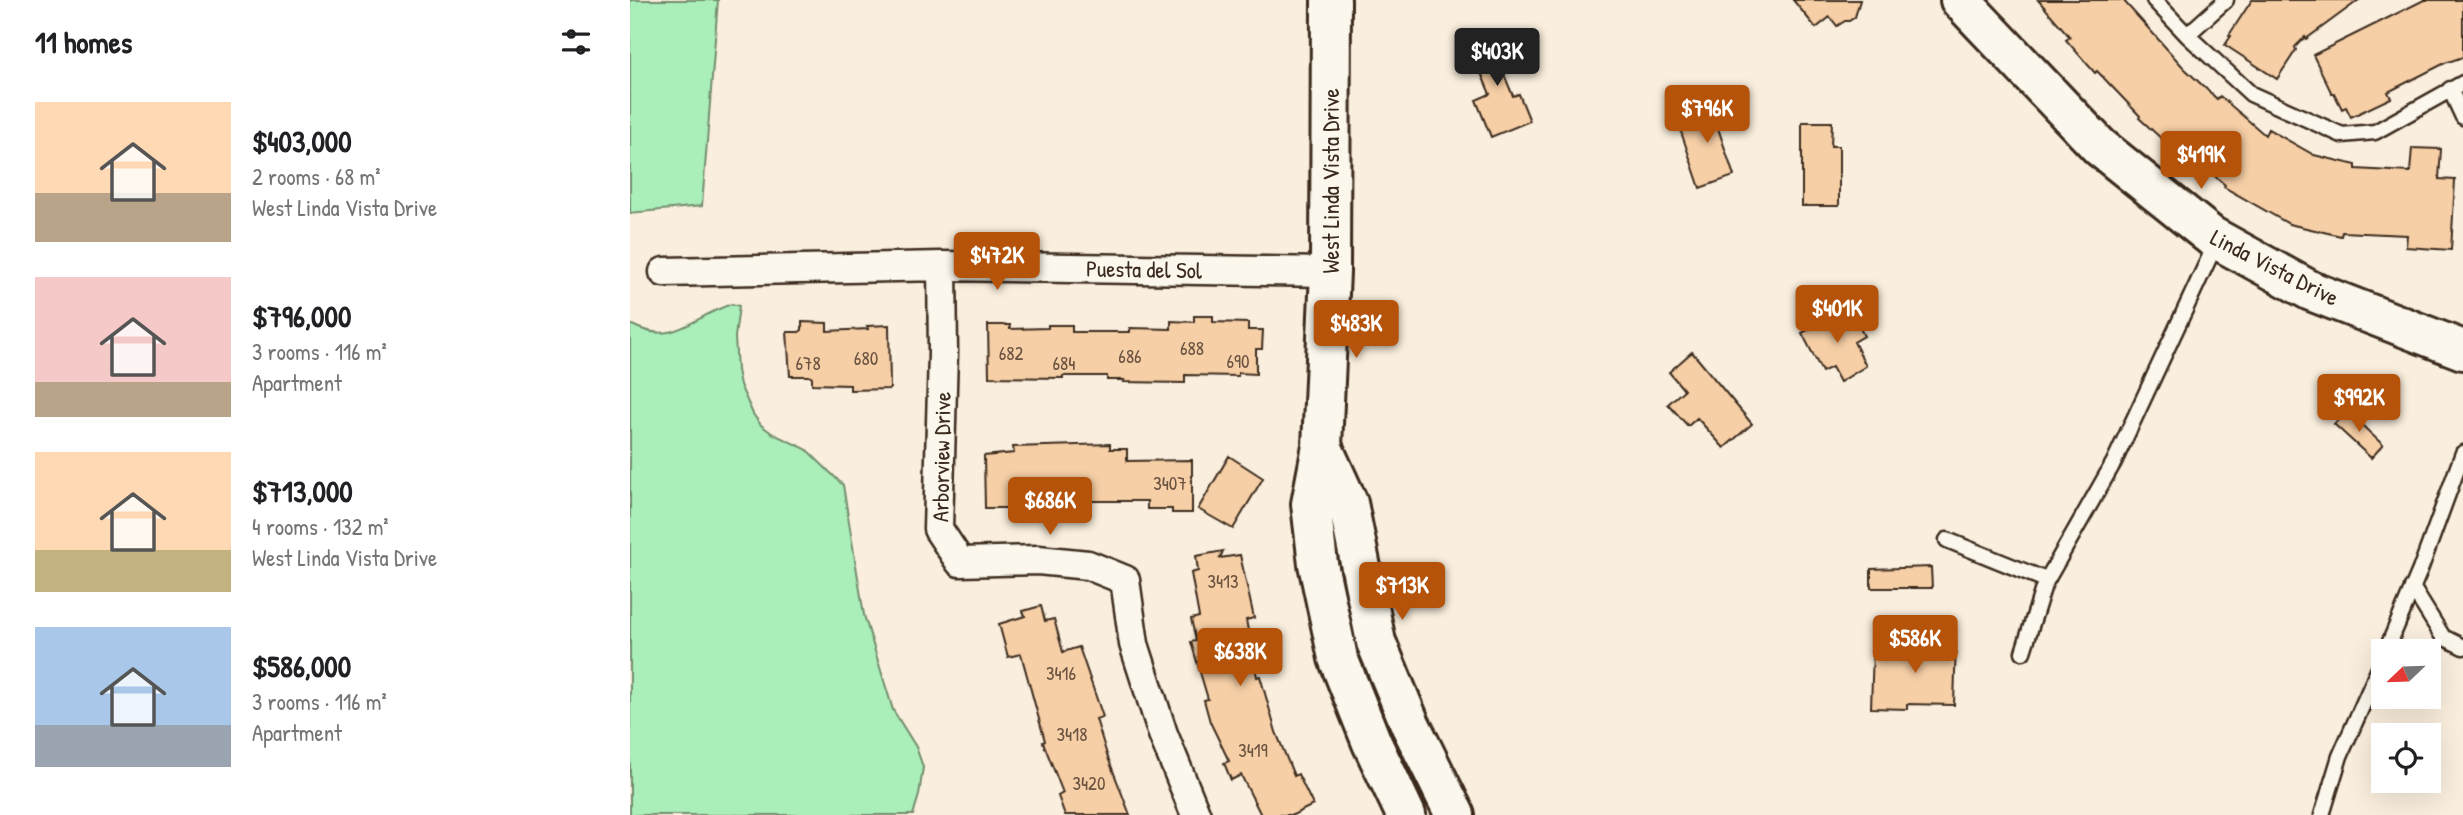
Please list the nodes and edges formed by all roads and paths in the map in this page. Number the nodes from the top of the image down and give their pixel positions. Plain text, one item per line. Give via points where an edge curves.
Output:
1 (1331, 0) edge
2 (1960, 0) edge
3 (2154, 0) edge
4 (2226, 0) edge
5 (2187, 36) junction
6 (2457, 86) edge
7 (2463, 117) edge
8 (2218, 240) junction
9 (942, 267) junction
10 (1330, 271) junction
11 (664, 272) dead end
12 (2463, 350) edge
13 (1322, 446) junction
14 (2463, 453) edge
15 (1947, 540) dead end
16 (2046, 580) junction
17 (2412, 587) junction
18 (2391, 639) edge
19 (2463, 647) edge
20 (2023, 652) dead end
21 (2371, 686) edge
22 (1196, 815) edge
23 (1406, 815) edge
24 (1455, 815) edge
25 (2322, 815) edge

1 - 10 main road, West Linda Vista Drive
2 - 8 main road, Linda Vista Drive via 2100,147
3 - 5 lane
4 - 5 lane
5 - 6 lane via 2251,94 2342,135 2375,132
6 - 7 lane
8 - 12 main road, Linda Vista Drive via 2311,291
8 - 16 lane via 2114,462
9 - 10 street, Puesta del Sol
9 - 11 street, Puesta del Sol
9 - 22 street, Arborview Drive via 938,529 960,562 1038,560 1088,565 1125,580 1134,644
10 - 13 main road, West Linda Vista Drive
13 - 23 main road, West Linda Vista Drive via 1311,504 1338,658
13 - 24 main road, West Linda Vista Drive via 1348,503 1376,642
14 - 17 lane
15 - 16 lane
16 - 20 lane
17 - 18 lane
17 - 19 lane via 2443,636
21 - 25 lane via 2340,756

